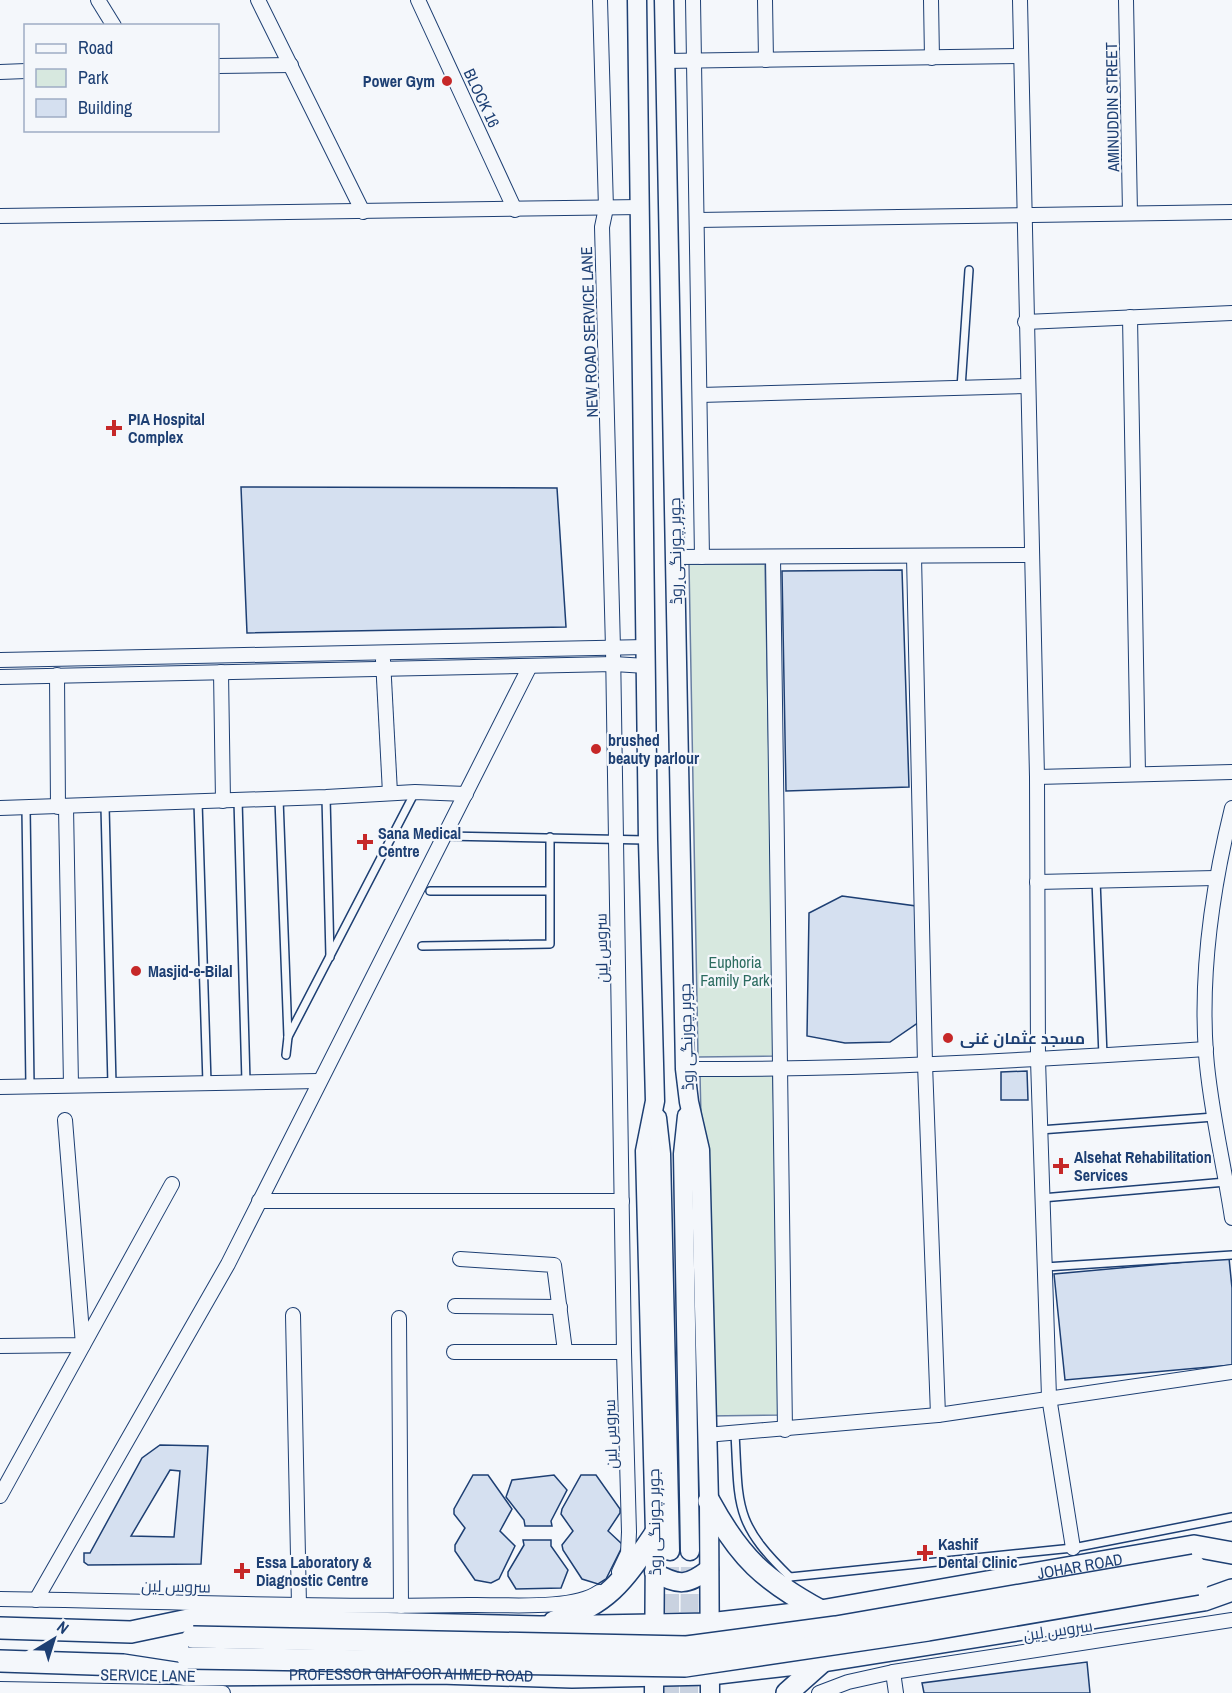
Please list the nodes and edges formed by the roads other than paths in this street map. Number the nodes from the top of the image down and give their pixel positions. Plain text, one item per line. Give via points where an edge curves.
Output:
1 (98, 0) edge
2 (258, 0) edge
3 (418, 0) edge
4 (600, 0) edge
5 (637, 0) edge
6 (664, 0) edge
7 (693, 0) edge
8 (765, 0) edge
9 (931, 0) edge
10 (1020, 0) edge
11 (1126, 0) edge
12 (113, 24) edge
13 (1020, 56) junction
14 (932, 58) junction
15 (766, 60) junction
16 (666, 61) junction
17 (695, 61) junction
18 (291, 65) junction
19 (219, 66) edge
20 (24, 71) edge
21 (0, 72) edge
22 (641, 207) junction
23 (606, 208) junction
24 (516, 210) junction
25 (363, 212) junction
26 (1232, 212) edge
27 (1130, 213) junction
28 (1022, 214) junction
29 (0, 216) edge
30 (697, 220) junction
31 (969, 270) dead end
32 (641, 278) junction
33 (669, 278) junction
34 (1232, 313) edge
35 (670, 315) junction
36 (641, 317) junction
37 (1130, 317) junction
38 (1026, 322) junction
39 (1027, 386) junction
40 (961, 388) junction
41 (700, 394) junction
42 (1032, 555) junction
43 (914, 556) junction
44 (675, 557) junction
45 (702, 557) junction
46 (773, 557) junction
47 (614, 648) junction
48 (382, 652) junction
49 (646, 656) junction
50 (0, 660) edge
51 (614, 664) junction
52 (530, 666) junction
53 (384, 669) junction
54 (221, 672) junction
55 (57, 675) junction
56 (0, 676) edge
57 (1232, 772) edge
58 (1138, 774) junction
59 (1036, 777) junction
60 (415, 792) junction
61 (390, 793) junction
62 (466, 794) junction
63 (326, 798) junction
64 (279, 799) junction
65 (238, 800) junction
66 (223, 801) junction
67 (198, 802) junction
68 (105, 806) junction
69 (62, 807) junction
70 (0, 808) edge
71 (26, 808) junction
72 (1232, 808) edge
73 (445, 836) junction
74 (550, 837) junction
75 (616, 838) junction
76 (648, 840) junction
77 (1215, 878) junction
78 (1096, 880) junction
79 (1037, 882) junction
80 (430, 891) dead end
81 (548, 891) junction
82 (422, 946) dead end
83 (330, 960) junction
84 (288, 1036) junction
85 (1206, 1049) junction
86 (286, 1055) dead end
87 (1103, 1056) junction
88 (1038, 1060) junction
89 (925, 1064) junction
90 (685, 1069) junction
91 (779, 1069) junction
92 (318, 1081) junction
93 (246, 1082) junction
94 (207, 1083) junction
95 (71, 1085) junction
96 (112, 1085) junction
97 (30, 1086) junction
98 (0, 1087) edge
99 (655, 1101) junction
100 (689, 1102) junction
101 (1216, 1116) junction
102 (65, 1120) dead end
103 (1040, 1130) junction
104 (1226, 1182) junction
105 (172, 1184) dead end
106 (1042, 1198) junction
107 (259, 1201) junction
108 (622, 1201) junction
109 (1232, 1218) edge
110 (1232, 1255) edge
111 (459, 1259) dead end
112 (1045, 1267) junction
113 (455, 1306) dead end
114 (560, 1307) junction
115 (293, 1315) dead end
116 (399, 1318) dead end
117 (83, 1345) junction
118 (0, 1346) edge
119 (565, 1351) junction
120 (454, 1352) dead end
121 (624, 1352) junction
122 (1232, 1372) edge
123 (1048, 1397) junction
124 (938, 1415) junction
125 (785, 1430) junction
126 (735, 1433) junction
127 (706, 1435) junction
128 (0, 1496) edge
129 (709, 1501) junction
130 (1232, 1517) edge
131 (655, 1534) joint
132 (1073, 1548) junction
133 (670, 1551) tunnel mouth
134 (690, 1551) tunnel mouth
135 (1232, 1553) edge
136 (1232, 1559) edge
137 (640, 1561) junction
138 (709, 1569) junction
139 (1196, 1574) junction
140 (1232, 1581) edge
141 (785, 1583) junction
142 (1232, 1590) edge
143 (0, 1599) edge
144 (36, 1600) junction
145 (299, 1605) junction
146 (401, 1606) junction
147 (820, 1611) junction
148 (1232, 1620) edge
149 (710, 1624) junction
150 (655, 1626) junction
151 (540, 1627) junction
152 (0, 1628) edge
153 (131, 1632) junction
154 (823, 1660) junction
155 (0, 1661) edge
156 (123, 1665) junction
157 (893, 1672) junction
158 (572, 1677) junction
159 (710, 1684) edge
160 (655, 1685) edge
161 (0, 1689) edge
162 (797, 1689) edge
163 (114, 1692) edge
164 (223, 1693) edge
165 (590, 1693) edge
166 (819, 1693) edge
167 (896, 1693) edge

1 - 12 street
2 - 18 street
3 - 24 street, BLOCK 16
4 - 23 street, NEW ROAD SERVICE LANE
5 - 22 main road, جوہر چورنگی روڈ
6 - 16 main road, جوہر چورنگی روڈ
7 - 17 street
8 - 15 street
9 - 14 street
10 - 13 street
11 - 27 street, AMINUDDIN STREET
13 - 14 street
13 - 28 street
14 - 15 street
15 - 17 street
16 - 17 street
16 - 33 main road, جوہر چورنگی روڈ
17 - 30 street
18 - 19 street
18 - 25 street
20 - 21 street
22 - 23 street
22 - 32 main road, جوہر چورنگی روڈ
23 - 24 street
23 - 47 street, NEW ROAD SERVICE LANE via 602,227
24 - 25 street
25 - 29 street
26 - 27 street
27 - 28 street
28 - 30 street
28 - 38 street
30 - 41 street
31 - 40 lane
32 - 33 main road
32 - 36 main road, جوہر چورنگی روڈ
33 - 35 main road, جوہر چورنگی روڈ
34 - 37 street
35 - 36 main road
35 - 44 main road, جوہر چورنگی روڈ
36 - 49 main road, جوہر چورنگی روڈ
37 - 38 street
37 - 58 street
38 - 39 street
39 - 40 street
39 - 42 street
40 - 41 street
41 - 45 street
42 - 43 street
42 - 59 street
43 - 46 street
43 - 89 street
44 - 45 street
44 - 90 main road, جوہر چورنگی روڈ
45 - 46 street
46 - 91 street
47 - 48 street
47 - 49 street
47 - 51 street, NEW ROAD SERVICE LANE
48 - 50 street
48 - 53 street
49 - 51 street
49 - 76 main road, جوہر چورنگی روڈ
51 - 52 street
51 - 75 street, سروس لین
52 - 53 street
52 - 62 street
53 - 54 street
53 - 61 street
54 - 55 street
54 - 66 street
55 - 56 street
55 - 69 street
57 - 58 street
58 - 59 street
59 - 79 street
60 - 61 street
60 - 62 street
60 - 83 lane
61 - 63 street
62 - 73 street
63 - 64 street
63 - 83 lane
64 - 65 street
64 - 84 lane
65 - 66 street
65 - 93 lane
66 - 67 street
67 - 68 street
67 - 94 lane
68 - 69 street
68 - 96 lane
69 - 71 street
69 - 95 street
70 - 71 street
71 - 97 lane
72 - 77 street
73 - 74 lane
73 - 92 street
74 - 75 lane
74 - 81 lane
75 - 76 lane
75 - 108 street, سروس لین
76 - 99 main road, جوہر چورنگی روڈ
77 - 78 street
77 - 85 street via 1205,969
78 - 79 street
78 - 87 lane
79 - 88 street
80 - 81 lane
81 - 82 lane via 550,944
83 - 84 lane
84 - 86 lane
85 - 87 street
85 - 101 street
87 - 88 street
88 - 89 street
88 - 103 street
89 - 91 street
89 - 124 street
90 - 91 street
90 - 100 main road, جوہر چورنگی روڈ
91 - 125 street
92 - 93 street
92 - 107 street
93 - 94 street
94 - 96 street
95 - 96 street
95 - 97 street
97 - 98 street
99 - 131 main road, جوہر چورنگی روڈ via 645,1151
99 - 133 main road, جوہر چورنگی روڈ via 661,1154
100 - 127 main road, جوہر چورنگی روڈ via 700,1150
100 - 134 main road, جوہر چورنگی روڈ via 683,1166
101 - 103 lane
101 - 104 street
102 - 117 street
103 - 106 street
104 - 106 lane
104 - 109 street
105 - 117 street
106 - 112 street
107 - 108 street
107 - 144 street via 211,1296
108 - 121 street, سروس لین
110 - 112 lane
111 - 114 street via 551,1264 556,1268
112 - 123 street
113 - 114 street
114 - 119 street
115 - 145 street
116 - 146 street
117 - 118 street
117 - 128 street
119 - 120 street
119 - 121 street
121 - 137 street, سروس لین
122 - 123 street
123 - 124 street
123 - 132 street
124 - 125 street
125 - 126 street
126 - 127 street
126 - 141 lane via 738,1501 744,1520
127 - 129 main road, جوہر چورنگی روڈ
129 - 138 main road, جوہر چورنگی روڈ
129 - 141 main road via 743,1555
130 - 132 lane
131 - 137 main road
132 - 141 lane
135 - 147 main road, JOHAR ROAD via 1194,1546
136 - 139 main road
137 - 138 main road via 677,1582 688,1582
137 - 146 street, سروس لین via 592,1596 559,1603
137 - 150 main road, جوہر چورنگی روڈ
137 - 151 main road via 603,1599 582,1612
138 - 149 main road, جوہر چورنگی روڈ
139 - 140 main road
139 - 153 main road, bridge via 687,1647 193,1637
139 - 156 main road, bridge via 975,1623 685,1666 188,1658
141 - 147 main road
142 - 154 main road via 1204,1600
143 - 144 street, سروس لین
144 - 145 street, سروس لین
145 - 146 street, سروس لین
147 - 149 main road, JOHAR ROAD
148 - 157 street, سروس لین
149 - 150 main road, JOHAR ROAD
149 - 159 main road, جوہر چورنگی روڈ
150 - 151 main road, JOHAR ROAD
150 - 160 main road, جوہر چورنگی روڈ
151 - 153 main road, JOHAR ROAD via 193,1619
152 - 153 main road
154 - 159 main road, PROFESSOR GHAFOOR AHMED ROAD
154 - 162 main road
155 - 156 main road, PROFESSOR GHAFOOR AHMED ROAD
156 - 158 main road, PROFESSOR GHAFOOR AHMED ROAD via 188,1675 439,1673
157 - 166 street, سروس لین
157 - 167 street
158 - 160 main road, PROFESSOR GHAFOOR AHMED ROAD
158 - 165 main road
159 - 160 main road, PROFESSOR GHAFOOR AHMED ROAD
161 - 163 street, SERVICE LANE
163 - 164 street, SERVICE LANE

